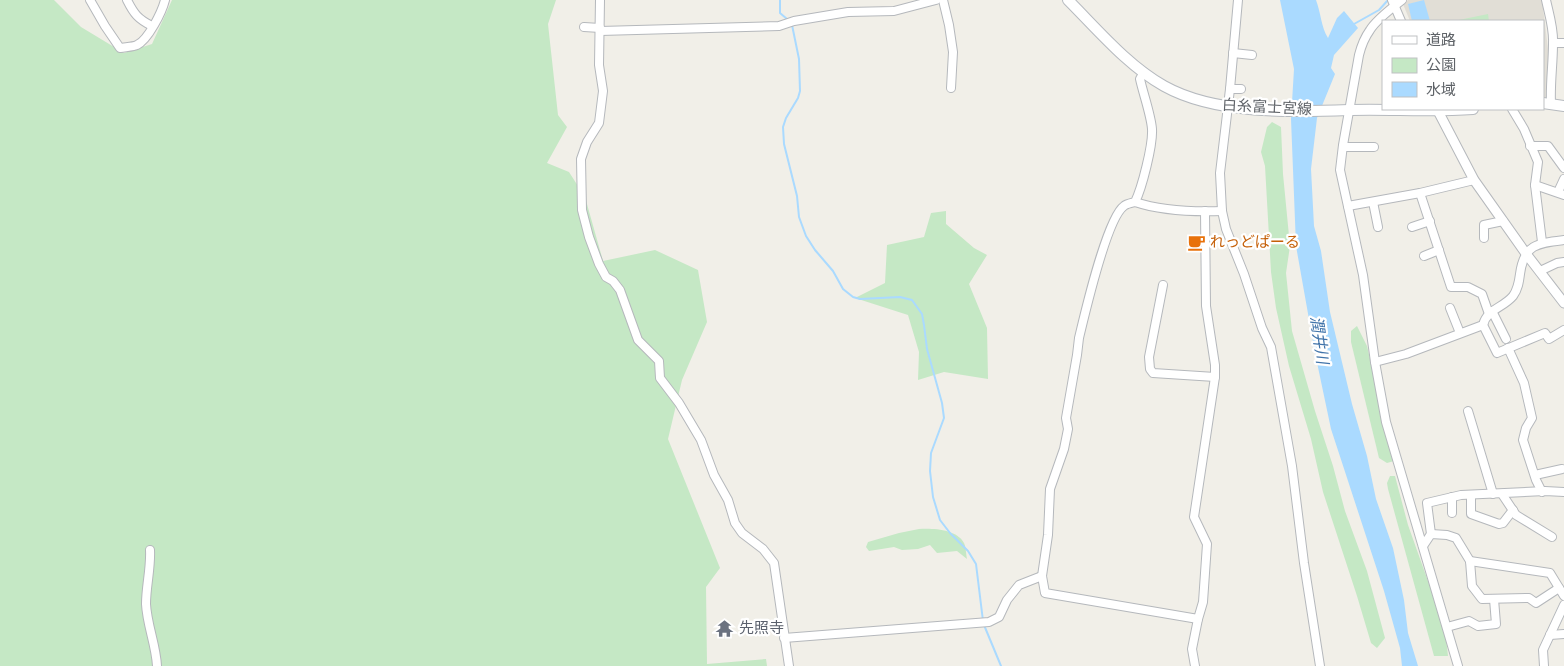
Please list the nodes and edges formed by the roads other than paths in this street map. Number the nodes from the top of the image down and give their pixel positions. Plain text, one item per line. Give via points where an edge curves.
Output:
1 (90, 0) edge
2 (127, 0) edge
3 (165, 0) edge
4 (600, 0) edge
5 (936, 0) edge
6 (943, 0) edge
7 (1068, 0) edge
8 (1237, 0) edge
9 (1402, 0) edge
10 (1546, 0) edge
11 (1393, 3) edge
12 (1401, 20) edge
13 (152, 26) junction
14 (584, 27) dead end
15 (600, 30) junction
16 (1553, 43) junction
17 (1564, 43) edge
18 (1232, 53) junction
19 (1252, 55) dead end
20 (1144, 72) junction
21 (951, 88) dead end
22 (1230, 89) junction
23 (1242, 89) dead end
24 (1547, 104) edge
25 (1564, 106) edge
26 (1228, 107) junction
27 (1437, 110) edge
28 (1513, 110) edge
29 (1347, 111) junction
30 (1530, 146) junction
31 (1343, 147) junction
32 (1374, 147) dead end
33 (1564, 168) edge
34 (1564, 179) edge
35 (1474, 180) junction
36 (1535, 185) junction
37 (1420, 193) junction
38 (1561, 194) edge
39 (1135, 202) junction
40 (1373, 202) junction
41 (1348, 206) junction
42 (1222, 211) junction
43 (1205, 212) junction
44 (1430, 221) junction
45 (1503, 221) junction
46 (1378, 227) dead end
47 (1412, 227) dead end
48 (1484, 238) dead end
49 (1564, 240) edge
50 (1542, 242) junction
51 (1439, 250) junction
52 (1527, 255) junction
53 (1424, 256) dead end
54 (1564, 262) edge
55 (1540, 271) junction
56 (1163, 285) dead end
57 (1559, 290) edge
58 (1564, 303) edge
59 (1450, 308) dead end
60 (1490, 312) junction
61 (1483, 325) junction
62 (1564, 330) edge
63 (1460, 333) junction
64 (1506, 339) dead end
65 (1508, 348) junction
66 (1375, 362) junction
67 (1215, 377) junction
68 (1468, 411) dead end
69 (1562, 468) dead end
70 (1535, 476) junction
71 (1542, 492) junction
72 (1564, 492) edge
73 (1493, 494) junction
74 (1502, 494) junction
75 (1471, 495) junction
76 (1452, 497) junction
77 (1513, 510) junction
78 (1452, 512) dead end
79 (1431, 534) junction
80 (1552, 537) dead end
81 (1423, 546) junction
82 (150, 550) dead end
83 (1470, 561) junction
84 (1042, 576) junction
85 (1559, 588) junction
86 (1564, 596) edge
87 (1494, 599) junction
88 (1564, 605) edge
89 (1198, 619) junction
90 (1447, 627) junction
91 (1564, 634) edge
92 (1550, 635) junction
93 (784, 638) junction
94 (157, 666) edge
95 (789, 666) edge
96 (1195, 666) edge
97 (1320, 666) edge
98 (1458, 666) edge
99 (1544, 666) edge

1 - 13 street via 120,48 137,45
2 - 13 street via 140,20
3 - 13 street
4 - 15 street
5 - 15 street via 894,11 848,12 779,26
6 - 21 street via 953,52
7 - 20 main road, 白糸富士宮線
8 - 18 street
9 - 11 street
10 - 16 street
11 - 12 street
11 - 29 street via 1370,28 1362,46
14 - 15 street
15 - 93 street via 602,91 599,123 586,142 581,159 582,210 589,237 606,277 620,290 638,340 658,361 660,378 702,440 735,523 774,563
16 - 17 street
16 - 24 street
18 - 19 street
18 - 22 street
20 - 26 main road, 白糸富士宮線 via 1184,96
20 - 39 street via 1140,79 1152,129 1146,166
22 - 23 street
22 - 26 street
24 - 25 main road
26 - 29 main road, 白糸富士宮線
26 - 42 street via 1220,173
27 - 29 main road, 白糸富士宮線
27 - 35 street
28 - 30 street
29 - 31 street
30 - 33 street via 1548,146
30 - 36 street via 1538,162
31 - 32 street
31 - 41 street via 1340,170
34 - 38 street
35 - 37 street
35 - 45 street
36 - 38 street
36 - 50 street
37 - 40 street
37 - 44 street
39 - 43 street
39 - 84 street via 1124,205 1109,230 1079,338 1066,418 1068,429 1050,489
40 - 41 street
40 - 46 street
41 - 66 street via 1363,274
42 - 43 street
42 - 97 street via 1271,347 1292,466
43 - 67 street via 1206,306
44 - 47 street
44 - 51 street
45 - 48 street via 1484,225
45 - 52 street
49 - 50 street
50 - 52 street
51 - 53 street
51 - 60 street via 1451,287 1468,287 1482,294
52 - 55 street
52 - 60 street via 1512,298
54 - 55 street
55 - 57 street
56 - 67 street via 1149,358 1150,369 1153,373
57 - 58 street
59 - 63 street
60 - 61 street
60 - 64 street
61 - 63 street
61 - 65 street via 1497,353
62 - 65 street via 1549,340 1544,333
63 - 66 street
65 - 70 street via 1524,383 1532,418 1523,440
66 - 81 street via 1386,422
67 - 89 street via 1194,517 1207,544 1203,602
68 - 73 street
69 - 70 street
70 - 71 street
71 - 72 street
71 - 74 street
73 - 74 street
73 - 75 street
74 - 77 street
75 - 76 street
75 - 77 street via 1471,514 1499,524
76 - 78 street
76 - 79 street via 1427,503
77 - 80 street
79 - 81 street
79 - 83 street via 1456,538
81 - 90 street
82 - 94 street via 146,602
83 - 85 street via 1550,573
83 - 87 street via 1472,586 1482,599
84 - 89 street via 1045,593
84 - 93 street via 1019,585 999,617 989,622
85 - 86 street
85 - 87 street via 1536,603 1529,598
87 - 90 street via 1496,624 1478,626 1469,621
88 - 92 street
89 - 96 street via 1192,649
90 - 98 street
91 - 92 street
92 - 99 street via 1543,650
93 - 95 street

